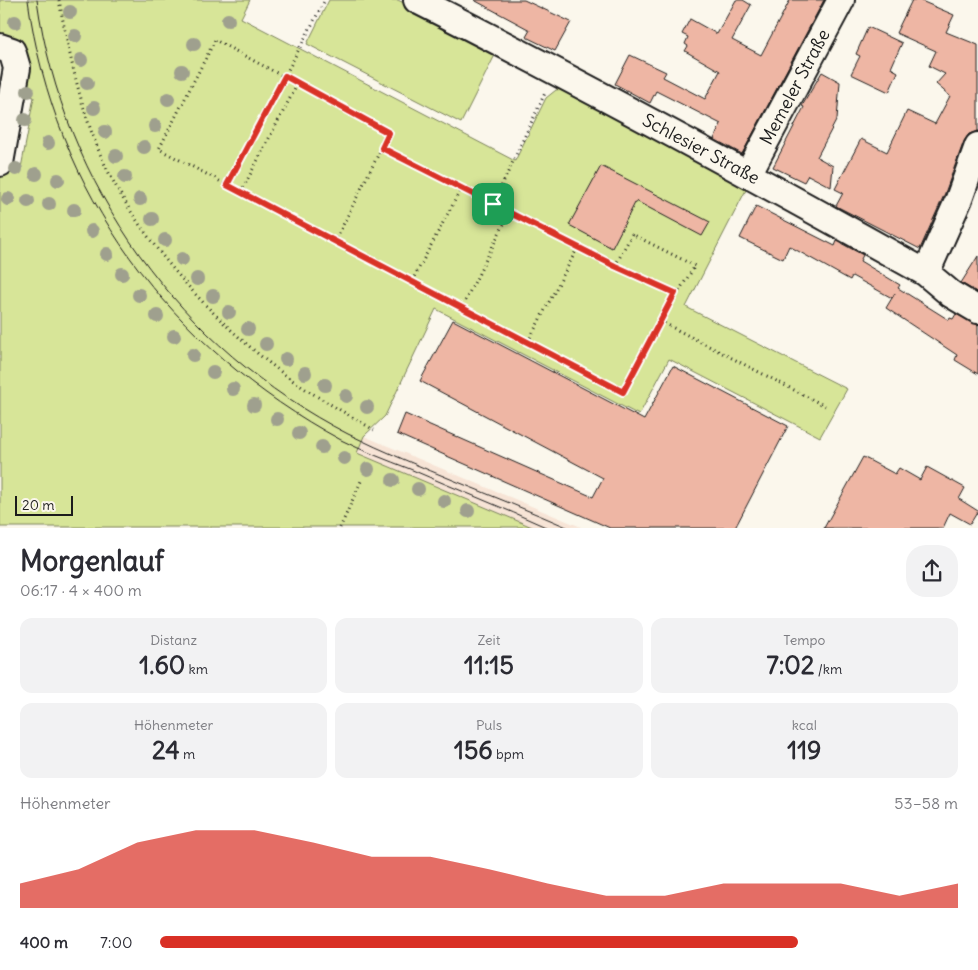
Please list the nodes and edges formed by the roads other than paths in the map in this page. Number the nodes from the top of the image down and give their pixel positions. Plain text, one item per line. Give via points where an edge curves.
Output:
1 (417, 0) edge
2 (841, 0) edge
3 (0, 47) edge
4 (4, 115) edge
5 (978, 146) edge
6 (0, 163) edge
7 (748, 174) junction
8 (926, 273) junction
9 (978, 310) edge

1 - 7 street, Schlesier Straße
2 - 7 street, Memeler Straße
3 - 4 street via 12,52 17,68
4 - 6 street
5 - 8 street
7 - 8 street, Schlesier Straße
8 - 9 street, Schlesier Straße via 951,294

